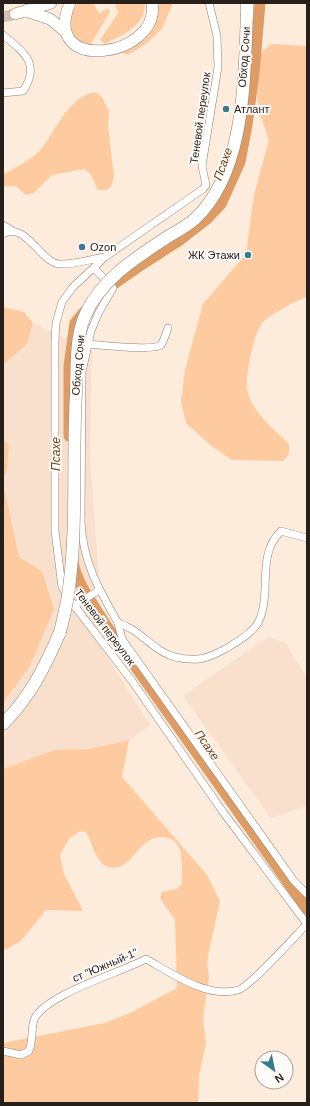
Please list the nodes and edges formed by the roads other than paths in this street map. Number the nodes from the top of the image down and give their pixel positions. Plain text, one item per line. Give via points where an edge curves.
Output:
1 (51, 3) edge
2 (70, 3) edge
3 (152, 3) edge
4 (209, 3) edge
5 (246, 7) edge
6 (26, 11) junction
7 (15, 14) tunnel mouth
8 (66, 32) junction
9 (3, 35) edge
10 (3, 93) edge
11 (3, 225) edge
12 (13, 231) junction
13 (3, 234) edge
14 (105, 257) junction
15 (94, 268) junction
16 (168, 328) dead end
17 (87, 344) junction
18 (307, 538) edge
19 (99, 590) junction
20 (74, 606) junction
21 (118, 622) junction
22 (3, 724) edge
23 (307, 894) edge
24 (307, 924) edge
25 (3, 1051) edge

1 - 6 main road
2 - 8 main road via 66,13
3 - 8 main road via 151,21 146,29 135,38 105,52 82,49 72,43
4 - 14 street, Теневой переулок via 218,42 218,66 202,166 206,185
5 - 22 highway, Обход Сочи, bridge via 244,71 238,121 230,160 219,188 194,220 116,274 101,290 84,317 79,338 74,422 72,562 68,597 60,632 48,662 20,707
6 - 7 main road
6 - 8 main road via 50,19
9 - 10 street via 26,57 32,72 23,91
11 - 12 street, Теневой переулок
12 - 13 street
12 - 14 street, Теневой переулок via 20,233 58,264
14 - 15 street, Теневой переулок
15 - 17 street via 114,288 100,312
15 - 20 street, Теневой переулок via 73,287 62,302 56,323 55,531 62,587
16 - 17 street via 162,344 158,347
17 - 19 street via 82,372 81,522 86,559
18 - 21 street via 281,531 275,536 269,550 264,602 259,621 251,631 212,657 196,661 173,657 131,627
19 - 20 street
19 - 21 street
20 - 24 street, Теневой переулок via 132,681 223,812
21 - 23 street via 122,639 294,881
24 - 25 street, ст "Южный-1" via 239,990 224,992 197,986 146,959 56,998 42,1009 35,1020 29,1051 21,1055

